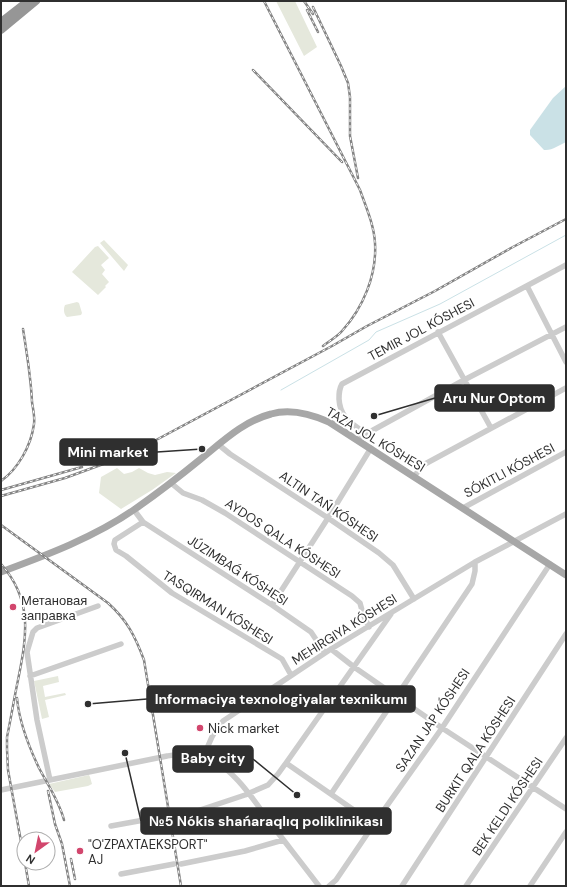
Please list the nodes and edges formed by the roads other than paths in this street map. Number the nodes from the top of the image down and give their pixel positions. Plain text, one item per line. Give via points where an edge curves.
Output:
1 (28, 1) edge
2 (36, 1) edge
3 (3, 27) edge
4 (566, 265) edge
5 (527, 286) junction
6 (566, 326) edge
7 (438, 332) junction
8 (551, 334) junction
9 (566, 362) edge
10 (464, 380) junction
11 (566, 388) edge
12 (491, 428) junction
13 (366, 434) junction
14 (358, 439) junction
15 (219, 445) junction
16 (371, 448) junction
17 (566, 452) edge
18 (414, 476) junction
19 (172, 483) junction
20 (463, 508) junction
21 (134, 510) junction
22 (566, 514) edge
23 (328, 518) junction
24 (143, 522) junction
25 (515, 542) junction
26 (300, 562) junction
27 (475, 562) junction
28 (550, 564) junction
29 (1, 572) edge
30 (566, 575) edge
31 (414, 599) junction
32 (272, 605) junction
33 (98, 606) dead end
34 (392, 612) junction
35 (369, 627) junction
36 (566, 634) edge
37 (121, 644) dead end
38 (331, 649) junction
39 (325, 653) junction
40 (354, 667) junction
41 (291, 675) junction
42 (30, 676) junction
43 (396, 697) junction
44 (442, 728) junction
45 (566, 738) edge
46 (205, 756) junction
47 (486, 757) junction
48 (286, 763) junction
49 (50, 780) junction
50 (533, 787) junction
51 (1, 790) edge
52 (248, 794) junction
53 (331, 794) junction
54 (566, 809) edge
55 (166, 816) dead end
56 (176, 818) dead end
57 (374, 824) junction
58 (111, 826) dead end
59 (566, 832) edge
60 (284, 840) junction
61 (174, 864) dead end
62 (181, 864) dead end
63 (121, 874) dead end
64 (319, 886) edge
65 (329, 886) edge
66 (402, 886) edge
67 (466, 886) edge
68 (530, 886) edge

1 - 3 highway
2 - 3 highway
4 - 5 street, TEMIR JOL KÓSHESI
5 - 7 street, TEMIR JOL KÓSHESI
5 - 8 street
6 - 8 street
7 - 10 street
7 - 13 street, TEMIR JOL KÓSHESI via 342,384 339,389 340,408 351,423
8 - 9 street
8 - 10 street
10 - 12 street
10 - 13 street
11 - 12 street
12 - 18 street via 425,464
13 - 14 street
14 - 15 main road, TAZA JOL KÓSHESI via 310,414 291,412 271,413 256,419
14 - 16 main road, TAZA JOL KÓSHESI
15 - 19 main road, TAZA JOL KÓSHESI
15 - 23 street
16 - 18 main road, TAZA JOL KÓSHESI
16 - 23 street
17 - 20 street, SÓKITLI KÓSHESI
18 - 20 main road, TAZA JOL KÓSHESI
19 - 21 main road, TAZA JOL KÓSHESI
19 - 26 street, AYDOS QALA KÓSHESI via 183,493 219,510
20 - 25 main road, TAZA JOL KÓSHESI
21 - 24 street, JÚZIMBAǴ KÓSHESI
21 - 29 main road, TAZA JOL KÓSHESI via 96,532
22 - 25 street, MEHIRGIYA KÓSHESI
23 - 26 street
23 - 31 street via 379,553 393,566
24 - 32 street, JÚZIMBAǴ KÓSHESI
24 - 41 street via 115,540 116,550 172,593 282,659
25 - 27 street, MEHIRGIYA KÓSHESI
25 - 28 main road, TAZA JOL KÓSHESI
26 - 32 street
26 - 35 street, AYDOS QALA KÓSHESI via 360,603
27 - 31 street, MEHIRGIYA KÓSHESI
27 - 43 street via 472,584
28 - 30 main road, TAZA JOL KÓSHESI
28 - 44 street, SAZAN JAP KÓSHESI
31 - 34 street, MEHIRGIYA KÓSHESI
32 - 39 street, JÚZIMBAǴ KÓSHESI via 311,632
33 - 42 street via 37,628 33,632 27,652
34 - 35 street, MEHIRGIYA KÓSHESI
34 - 40 street
35 - 38 street, MEHIRGIYA KÓSHESI
36 - 47 street, BURKIT QALA KÓSHESI
37 - 42 street
38 - 39 street, MEHIRGIYA KÓSHESI
38 - 40 street
39 - 41 street, MEHIRGIYA KÓSHESI
40 - 43 street
40 - 48 street
41 - 46 street, MEHIRGIYA KÓSHESI via 223,721 216,729
42 - 49 street
43 - 44 street
43 - 53 street
44 - 47 street
44 - 57 street, SAZAN JAP KÓSHESI
45 - 50 street, BEK KELDI KÓSHESI
46 - 49 street via 167,756
46 - 52 street via 229,772
47 - 50 street
47 - 66 street, BURKIT QALA KÓSHESI
48 - 52 street via 268,784
48 - 53 street
49 - 51 street
50 - 54 street
50 - 67 street, BEK KELDI KÓSHESI
52 - 56 street
52 - 60 street
53 - 57 street
55 - 58 street
57 - 65 street, SAZAN JAP KÓSHESI via 336,880
59 - 68 street
60 - 62 street
60 - 64 street
61 - 63 street

